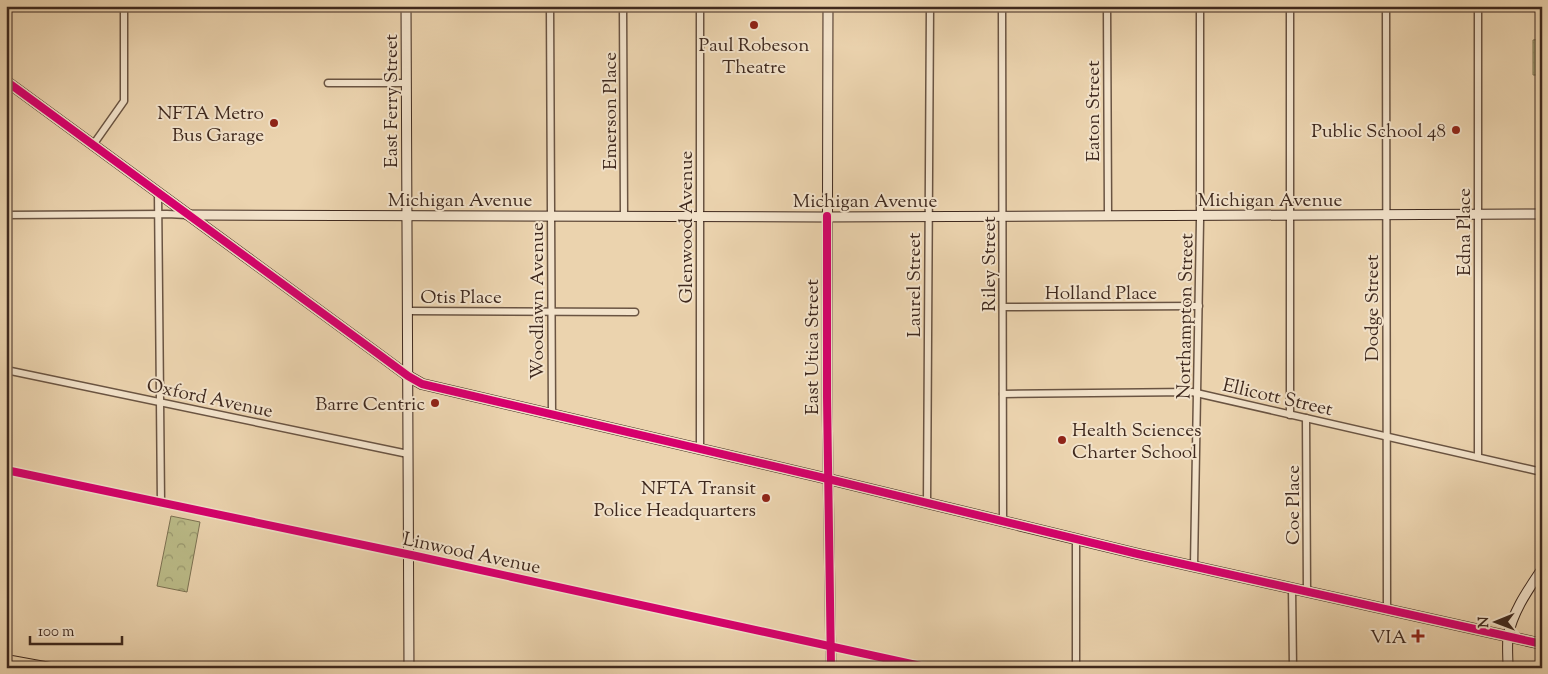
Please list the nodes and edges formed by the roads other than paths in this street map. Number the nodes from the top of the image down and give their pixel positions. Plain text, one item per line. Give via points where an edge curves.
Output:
1 (124, 6) edge
2 (406, 6) edge
3 (550, 6) edge
4 (624, 6) edge
5 (700, 6) edge
6 (828, 6) edge
7 (930, 6) edge
8 (1002, 6) edge
9 (1108, 6) edge
10 (1200, 6) edge
11 (1290, 6) edge
12 (1386, 6) edge
13 (1478, 6) edge
14 (6, 81) edge
15 (328, 83) dead end
16 (406, 83) junction
17 (93, 144) junction
18 (158, 192) junction
19 (158, 214) junction
20 (1542, 214) edge
21 (188, 215) junction
22 (1108, 215) junction
23 (1200, 215) junction
24 (1290, 215) junction
25 (1386, 215) junction
26 (1478, 215) junction
27 (6, 216) edge
28 (407, 216) junction
29 (550, 216) junction
30 (624, 216) junction
31 (700, 216) junction
32 (827, 216) junction
33 (929, 216) junction
34 (1002, 216) junction
35 (1199, 306) junction
36 (1003, 307) junction
37 (408, 311) junction
38 (551, 312) junction
39 (635, 312) dead end
40 (6, 370) edge
41 (408, 376) junction
42 (1003, 394) junction
43 (1198, 394) junction
44 (160, 402) junction
45 (1290, 414) junction
46 (552, 415) junction
47 (1306, 418) junction
48 (1386, 436) junction
49 (700, 449) junction
50 (408, 454) junction
51 (1478, 457) junction
52 (6, 470) edge
53 (1542, 472) edge
54 (828, 479) junction
55 (161, 503) junction
56 (927, 503) junction
57 (1003, 521) junction
58 (1076, 539) junction
59 (408, 554) junction
60 (1194, 566) junction
61 (1542, 569) edge
62 (1292, 588) junction
63 (1307, 591) junction
64 (1387, 609) junction
65 (1508, 637) junction
66 (1542, 644) edge
67 (830, 646) junction
68 (6, 660) edge
69 (50, 668) edge
70 (409, 668) edge
71 (831, 668) edge
72 (930, 668) edge
73 (1076, 668) edge
74 (1294, 668) edge
75 (1508, 668) edge

1 - 17 street via 124,101
2 - 16 street, East Ferry Street
3 - 29 street, Woodlawn Avenue
4 - 30 street, Emerson Place
5 - 31 street, Glenwood Avenue
6 - 32 street, East Utica Street
7 - 33 street, Laurel Street
8 - 34 street, Riley Street
9 - 22 street, Eaton Street
10 - 23 street, Northampton Street
11 - 24 street
12 - 25 street, Dodge Street
13 - 26 street, Edna Place
14 - 17 main road
15 - 16 street
16 - 28 street, East Ferry Street
17 - 18 main road
18 - 19 street
18 - 21 main road
19 - 21 street
19 - 27 street
19 - 44 street
20 - 26 street, Michigan Avenue
21 - 28 street, Michigan Avenue
21 - 41 main road
22 - 23 street, Michigan Avenue
22 - 34 street, Michigan Avenue
23 - 24 street, Michigan Avenue
23 - 35 street, Northampton Street
24 - 25 street, Michigan Avenue
24 - 45 street
25 - 26 street, Michigan Avenue
25 - 48 street, Dodge Street
26 - 51 street, Edna Place
28 - 29 street, Michigan Avenue
28 - 37 street, East Ferry Street
29 - 30 street, Michigan Avenue
29 - 38 street, Woodlawn Avenue
30 - 31 street, Michigan Avenue
31 - 32 street, Michigan Avenue
31 - 49 street, Glenwood Avenue
32 - 33 street, Michigan Avenue
32 - 54 street, East Utica Street
33 - 34 street, Michigan Avenue
33 - 56 street, Laurel Street
34 - 36 street, Riley Street
35 - 36 street, Holland Place
35 - 43 street, Northampton Street
36 - 42 street, Riley Street
37 - 38 street, Otis Place
37 - 41 street, East Ferry Street
38 - 39 street, Otis Place
38 - 46 street, Woodlawn Avenue
40 - 44 street, Oxford Avenue
41 - 46 main road via 436,388
41 - 50 street, East Ferry Street
42 - 43 street, Ellicott Street
42 - 57 street, Riley Street
43 - 45 street, Ellicott Street
43 - 60 street, Northampton Street
44 - 50 street, Oxford Avenue
44 - 55 street
45 - 47 street, Ellicott Street
46 - 49 main road
47 - 48 street, Ellicott Street
47 - 63 street, Coe Place
48 - 51 street, Ellicott Street
48 - 64 street, Dodge Street
49 - 54 main road
50 - 59 street, East Ferry Street
51 - 53 street, Ellicott Street
52 - 55 street, Linwood Avenue
54 - 56 main road
54 - 67 street, East Utica Street
55 - 59 street, Linwood Avenue
56 - 57 main road
57 - 58 main road
58 - 60 main road
58 - 73 street
59 - 67 street, Linwood Avenue
59 - 70 street, East Ferry Street
60 - 62 main road
61 - 65 street via 1519,604
62 - 63 main road
62 - 74 street
63 - 64 main road
64 - 65 main road
65 - 66 main road
65 - 75 street
67 - 71 street, East Utica Street
67 - 72 street, Linwood Avenue
68 - 69 main road

